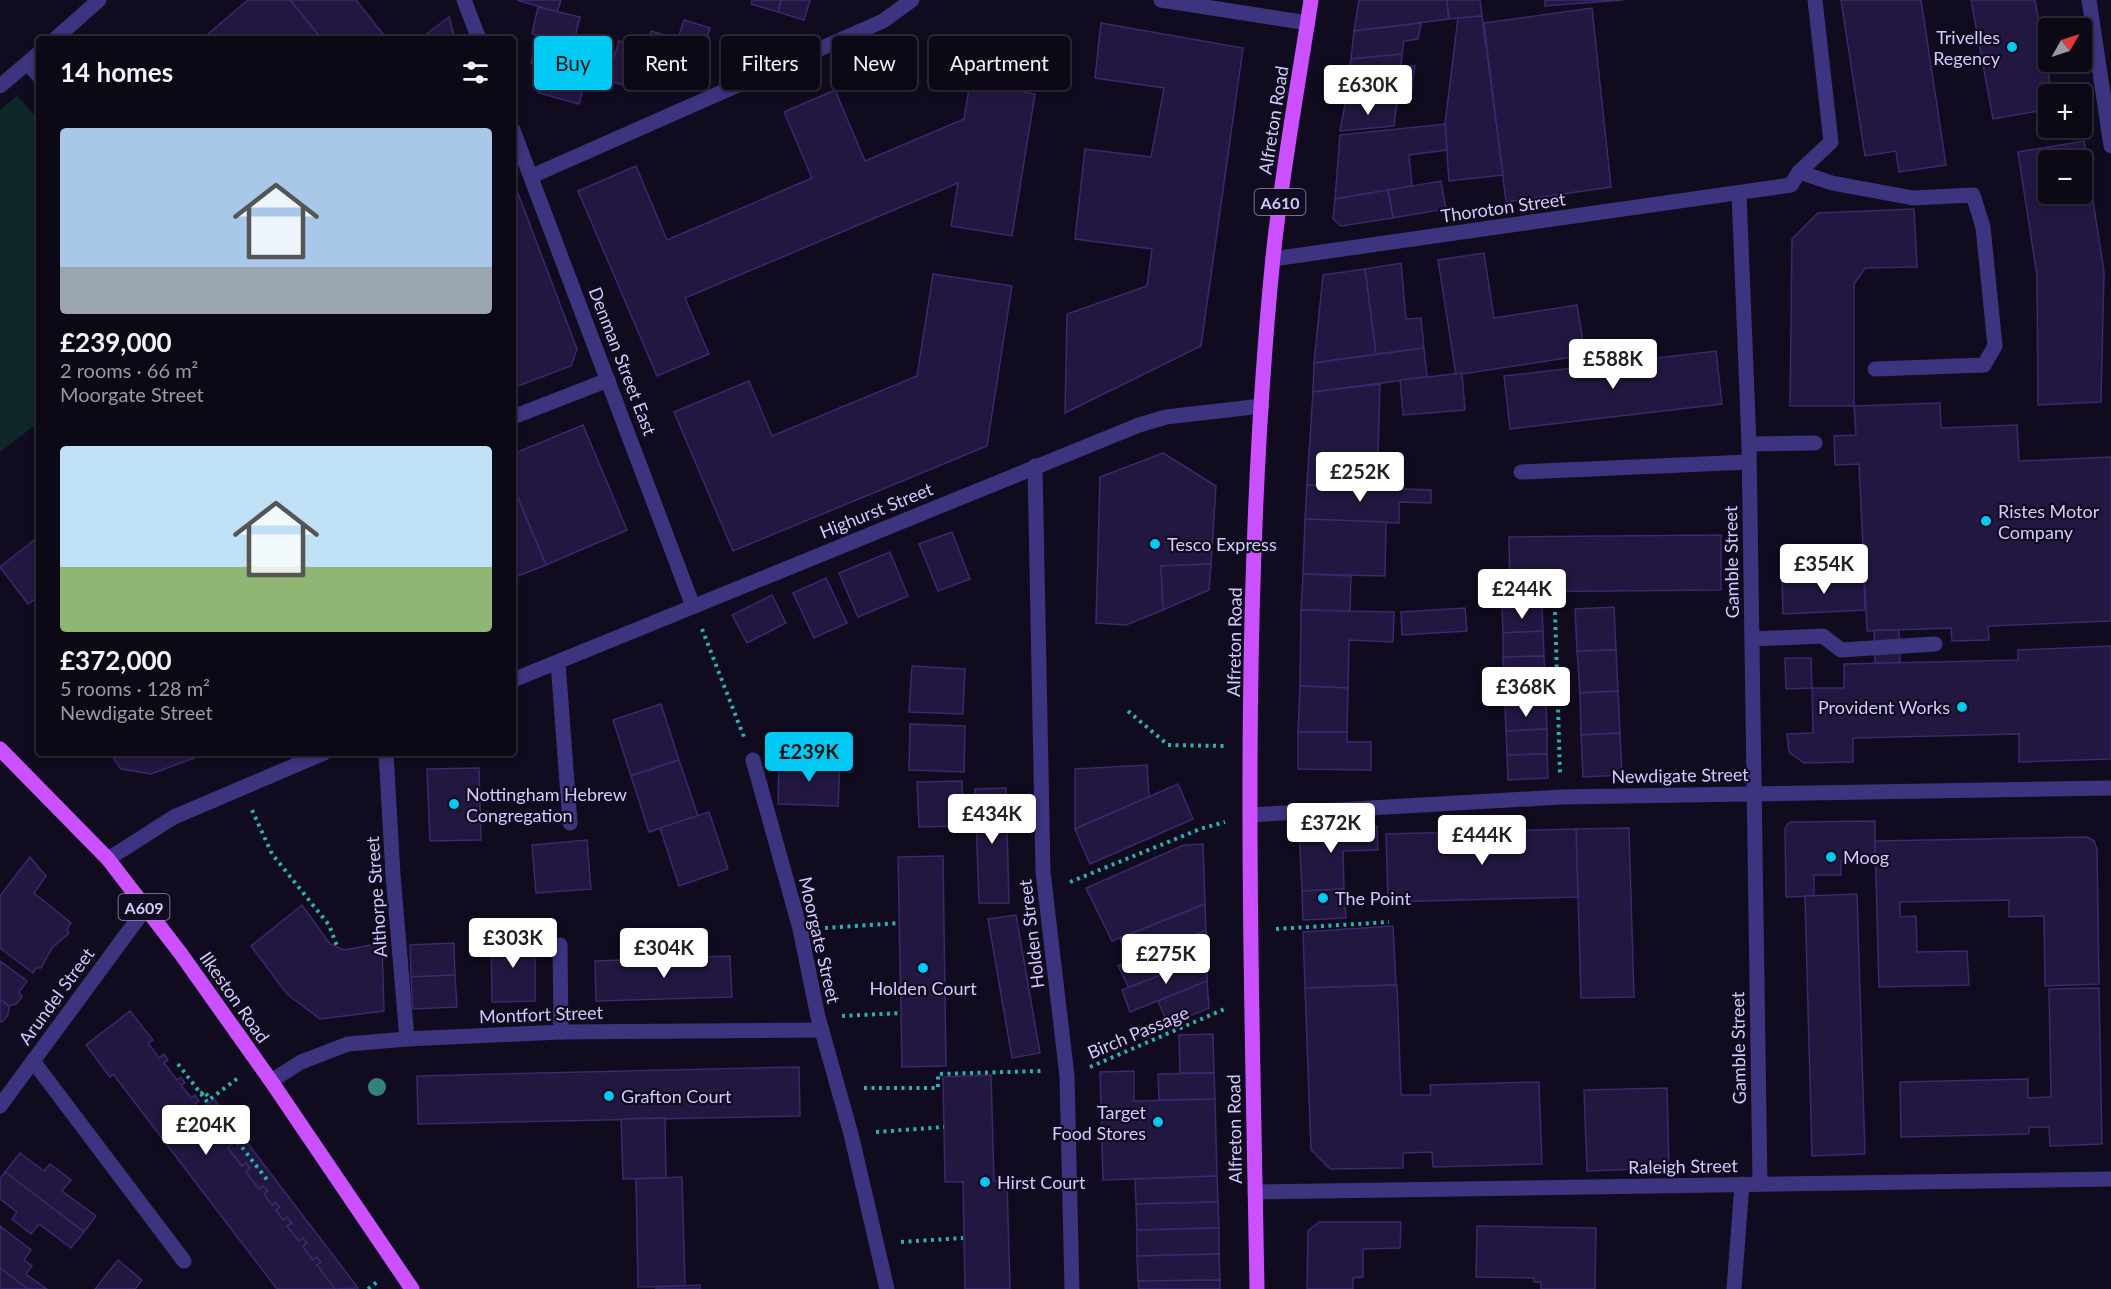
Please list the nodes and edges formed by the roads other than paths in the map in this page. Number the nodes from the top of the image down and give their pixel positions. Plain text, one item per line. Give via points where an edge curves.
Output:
1 (99, 0) edge
2 (464, 0) edge
3 (912, 0) edge
4 (1161, 0) edge
5 (1311, 0) edge
6 (1815, 0) edge
7 (2089, 0) edge
8 (1308, 23) junction
9 (58, 36) edge
10 (477, 36) edge
11 (33, 59) edge
12 (0, 86) edge
13 (516, 137) edge
14 (2111, 146) edge
15 (1799, 172) junction
16 (532, 176) junction
17 (1739, 194) junction
18 (1273, 259) junction
19 (1875, 369) dead end
20 (609, 380) junction
21 (1262, 406) junction
22 (516, 416) edge
23 (1815, 442) dead end
24 (1749, 444) junction
25 (1749, 462) junction
26 (1035, 466) junction
27 (1521, 472) dead end
28 (693, 606) junction
29 (1752, 639) junction
30 (1935, 644) dead end
31 (558, 663) junction
32 (516, 679) edge
33 (0, 749) edge
34 (317, 756) edge
35 (386, 756) edge
36 (753, 760) road end
37 (2111, 788) edge
38 (1753, 793) junction
39 (1250, 815) junction
40 (570, 823) dead end
41 (108, 859) junction
42 (145, 909) junction
43 (560, 945) dead end
44 (820, 1024) junction
45 (561, 1032) junction
46 (407, 1039) junction
47 (33, 1061) junction
48 (271, 1081) junction
49 (0, 1106) edge
50 (2111, 1179) edge
51 (1742, 1184) junction
52 (1760, 1184) junction
53 (1255, 1192) junction
54 (184, 1261) dead end
55 (412, 1289) edge
56 (886, 1289) edge
57 (1072, 1289) edge
58 (1257, 1289) edge
59 (1734, 1289) edge

1 - 9 street
2 - 10 street
3 - 16 street via 883,21
4 - 8 street
5 - 8 main road, Alfreton Road / A610
6 - 15 street via 1831,142
7 - 14 street
8 - 18 main road, Alfreton Road / A610
11 - 12 street
13 - 16 street, Denman Street East
15 - 17 street via 1791,185
15 - 19 street via 1832,183 1913,198 1973,195 1983,227 1995,346 1984,365
16 - 20 street, Denman Street East
17 - 18 street, Thoroton Street
17 - 24 street, Gamble Street
18 - 21 main road, Alfreton Road / A610
20 - 22 street
20 - 28 street, Denman Street East
21 - 26 street, Highurst Street via 1166,417
21 - 39 main road, Alfreton Road / A610
23 - 24 street
24 - 25 street, Gamble Street
25 - 27 street
25 - 29 street, Gamble Street
26 - 28 street, Highurst Street
26 - 57 street, Holden Street via 1045,892 1067,1076
28 - 31 street, Highurst Street
29 - 30 street via 1824,636 1841,650
29 - 38 street, Gamble Street
31 - 32 street, Highurst Street
31 - 40 street
33 - 41 main road, Ilkeston Road / A609
34 - 41 street via 174,817
35 - 46 street, Althorpe Street
36 - 44 street, Moorgate Street via 800,930
37 - 38 street, Newdigate Street
38 - 39 street, Newdigate Street via 1561,797
38 - 52 street, Gamble Street
39 - 53 main road, Alfreton Road / A610
41 - 42 main road, Ilkeston Road / A609
42 - 47 street, Arundel Street
42 - 48 main road, Ilkeston Road / A609
43 - 45 street
44 - 45 street, Montfort Street
44 - 56 street, Moorgate Street via 851,1134
45 - 46 street, Montfort Street
46 - 48 street, Montfort Street via 348,1044 301,1062
47 - 49 street, Arundel Street
47 - 54 street
48 - 55 main road, Ilkeston Road / A609
50 - 52 street, Raleigh Street
51 - 52 street, Raleigh Street
51 - 53 street, Raleigh Street
51 - 59 street
53 - 58 main road, Alfreton Road / A610

